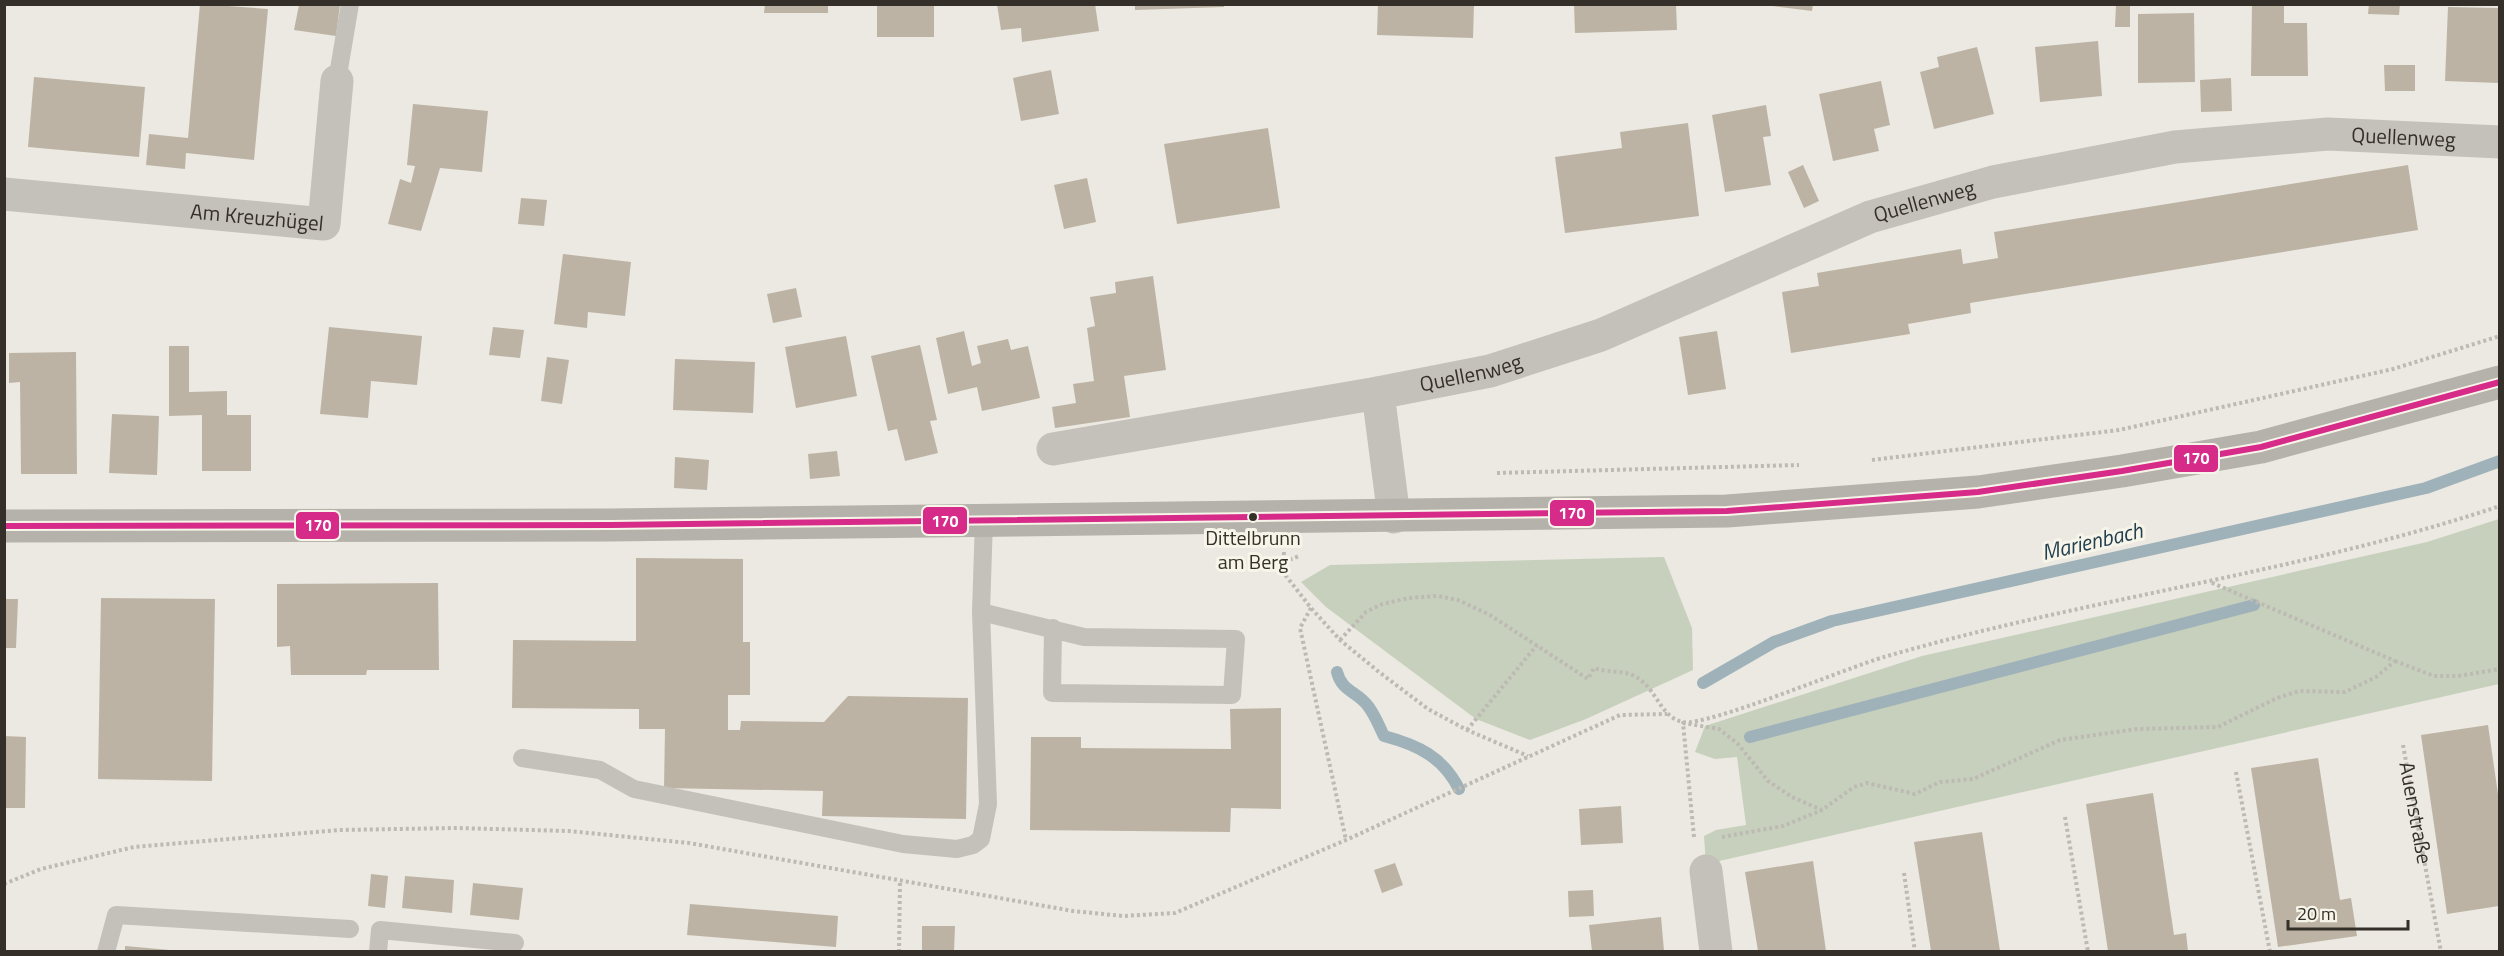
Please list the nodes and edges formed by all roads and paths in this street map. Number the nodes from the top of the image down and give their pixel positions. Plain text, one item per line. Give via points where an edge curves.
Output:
1 (350, 4) edge
2 (337, 81) joint
3 (2499, 142) edge
4 (4, 195) edge
5 (2499, 336) edge
6 (2499, 382) edge
7 (1378, 393) junction
8 (1053, 449) dead end
9 (1869, 460) dead end
10 (1810, 465) dead end
11 (1494, 474) dead end
12 (2499, 506) edge
13 (1394, 517) junction
14 (1284, 518) junction
15 (984, 519) junction
16 (4, 526) edge
17 (1305, 553) dead end
18 (1284, 562) junction
19 (2209, 582) junction
20 (1311, 608) junction
21 (981, 612) junction
22 (1053, 628) junction
23 (1340, 640) junction
24 (1537, 645) junction
25 (2396, 661) junction
26 (2499, 669) edge
27 (1667, 714) junction
28 (1683, 723) junction
29 (1467, 730) junction
30 (2403, 746) dead end
31 (1529, 756) junction
32 (522, 758) dead end
33 (2236, 772) dead end
34 (1822, 810) junction
35 (2065, 817) dead end
36 (1346, 840) junction
37 (1700, 861) junction
38 (1904, 873) dead end
39 (900, 880) junction
40 (4, 884) edge
41 (350, 929) dead end
42 (514, 943) dead end
43 (106, 951) edge
44 (378, 951) edge
45 (899, 951) edge
46 (1716, 951) edge
47 (1915, 951) edge
48 (2088, 951) edge
49 (2270, 951) edge
50 (2441, 951) edge

1 - 2 lane, Am Kreuzhügel
2 - 4 street, Am Kreuzhügel via 324,224
3 - 7 street, Quellenweg via 2328,134 2175,147 1993,182 1870,217 1601,335 1490,371
5 - 9 path via 2393,369 2119,430
6 - 13 street via 2261,447 1978,492 1726,511
7 - 8 street, Quellenweg
7 - 13 street
10 - 11 path
12 - 19 path via 2421,532
13 - 14 street
14 - 15 street
14 - 18 path
15 - 16 street via 611,525
15 - 21 lane
17 - 18 path
18 - 20 path via 1283,572
19 - 25 path
19 - 28 path via 1967,633 1868,662 1713,717
20 - 23 path
20 - 36 path via 1300,628
21 - 22 lane
21 - 32 lane via 988,804 981,839 973,845 957,849 903,844 634,789 600,770
22 - 22 lane via 1052,693 1232,695 1236,639 1084,637
23 - 24 path via 1366,612 1382,604 1438,596 1458,600 1490,615
23 - 29 path via 1428,709
24 - 27 path via 1588,679 1594,668 1632,674 1644,682
24 - 29 path
25 - 26 path via 2434,676
25 - 34 path via 2376,677 2345,692 2299,691 2218,727 2137,729 2079,736 2060,740 1973,779 1940,782 1915,795 1867,783 1854,787
27 - 28 path
27 - 31 path via 1620,715
28 - 34 path via 1719,729 1737,743 1768,781
28 - 37 path
29 - 31 path
30 - 50 path, Auenstraße
31 - 36 path
33 - 49 path
34 - 37 path via 1783,826 1725,836
35 - 48 path
36 - 39 path via 1175,913 1123,916 1073,911
37 - 46 street
38 - 47 path
39 - 40 path via 689,843 570,831 457,828 339,830 134,847 41,869
39 - 45 path
41 - 43 lane via 116,915
42 - 44 lane via 380,930

